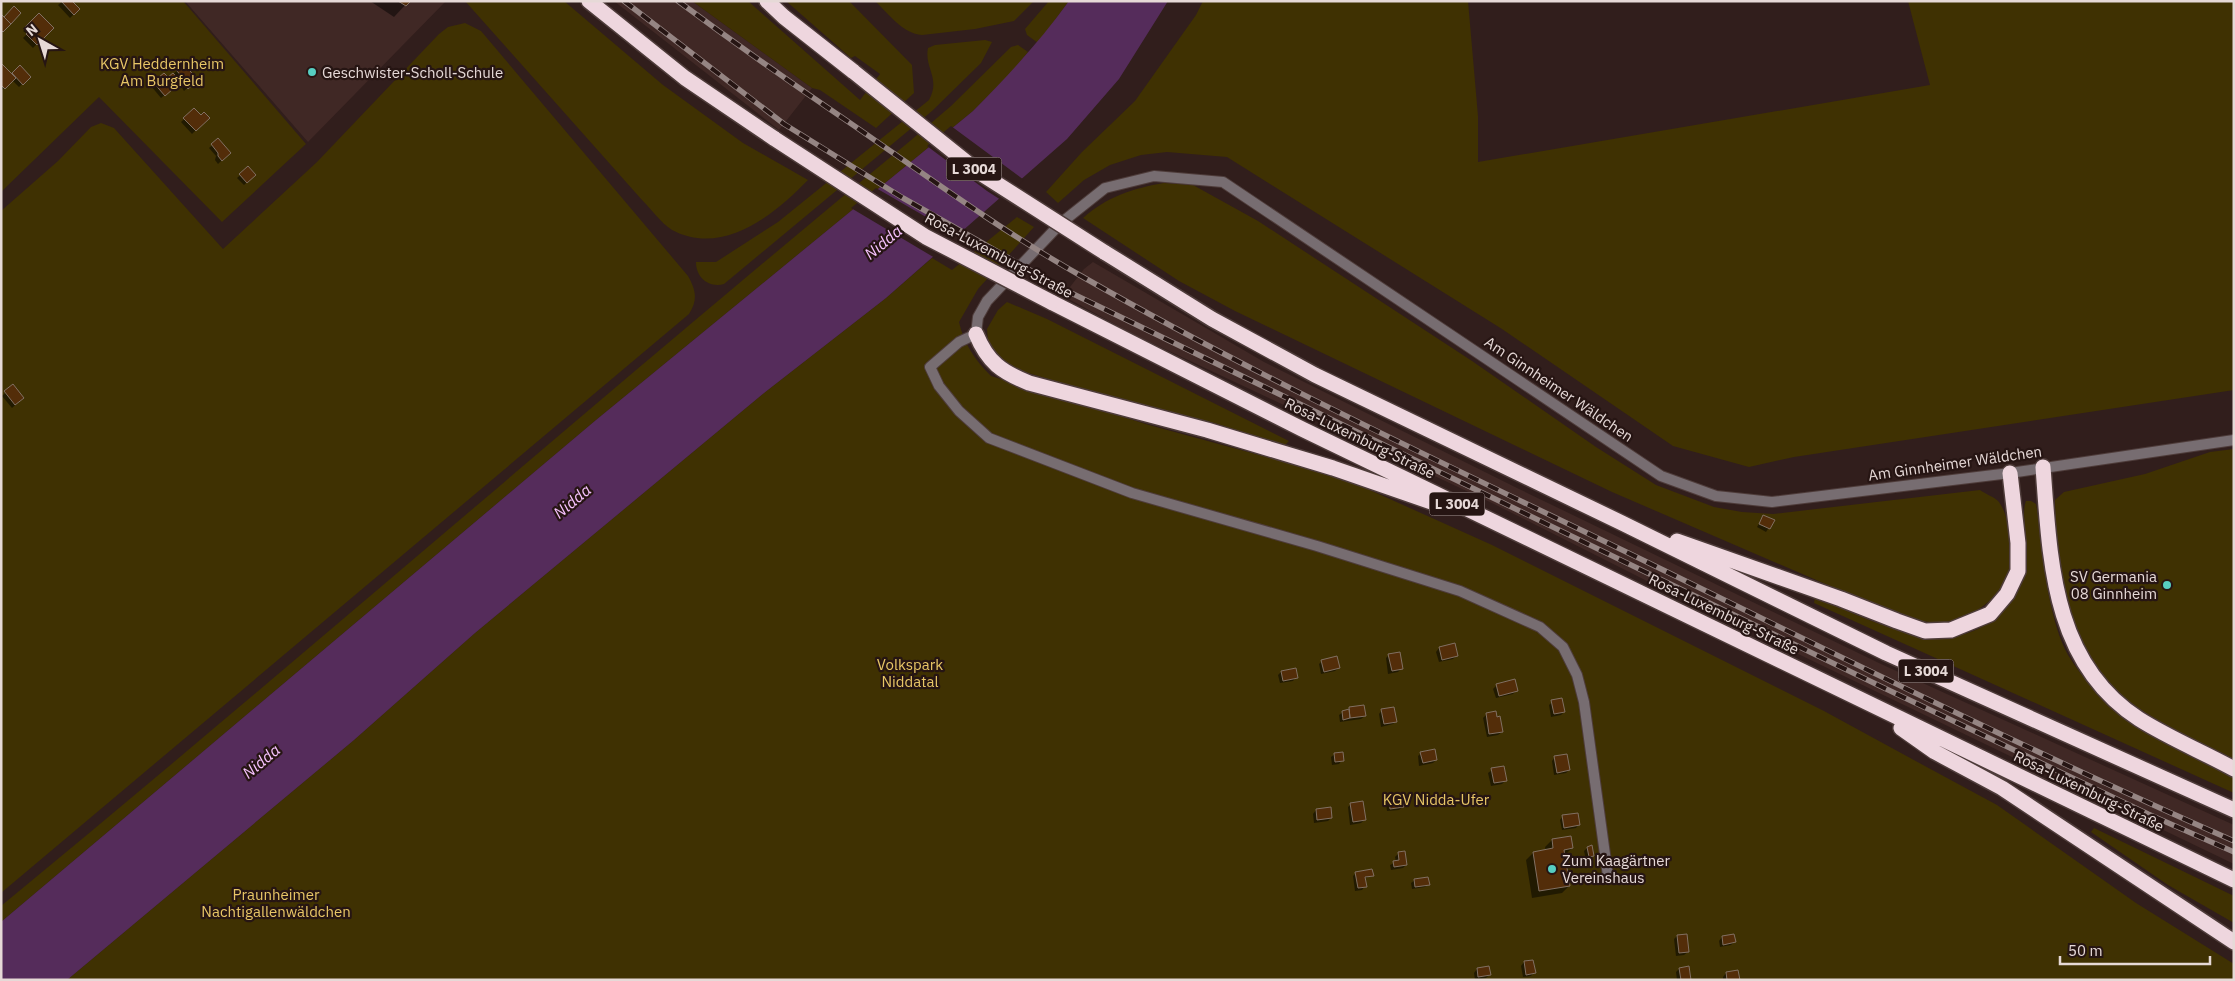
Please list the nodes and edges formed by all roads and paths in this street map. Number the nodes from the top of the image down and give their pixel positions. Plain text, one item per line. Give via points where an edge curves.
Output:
1 (589, 1) edge
2 (767, 1) edge
3 (976, 334) junction
4 (2234, 440) edge
5 (2043, 467) junction
6 (2010, 472) junction
7 (1622, 522) junction
8 (1503, 526) junction
9 (1865, 702) junction
10 (2234, 769) edge
11 (2234, 810) edge
12 (1608, 876) dead end
13 (2234, 880) edge
14 (2234, 942) edge

1 - 8 highway, Rosa-Luxemburg-Straße / L 3004, bridge via 685,78 926,237 1186,372
2 - 7 highway, L 3004, bridge via 980,173 1212,320 1315,375
3 - 6 street, Am Ginnheimer Wäldchen via 978,317 987,301 1061,223 1105,188 1154,176 1223,182 1670,480 1716,496 1772,502
3 - 8 highway via 994,365 1029,383 1225,435
3 - 12 street via 959,342 930,368 939,386 959,410 989,438 1132,493 1460,591 1540,627 1563,647 1577,675 1584,702
4 - 5 street, Am Ginnheimer Wäldchen
5 - 6 street, Am Ginnheimer Wäldchen
5 - 10 highway via 2058,598 2065,625 2093,678 2139,719
6 - 7 highway via 2018,571 2007,594 1990,614 1951,630 1925,631
7 - 11 highway, L 3004 via 1886,653
8 - 9 highway, Rosa-Luxemburg-Straße / L 3004
9 - 13 highway, Rosa-Luxemburg-Straße / L 3004
9 - 14 highway via 1935,752 2002,788

